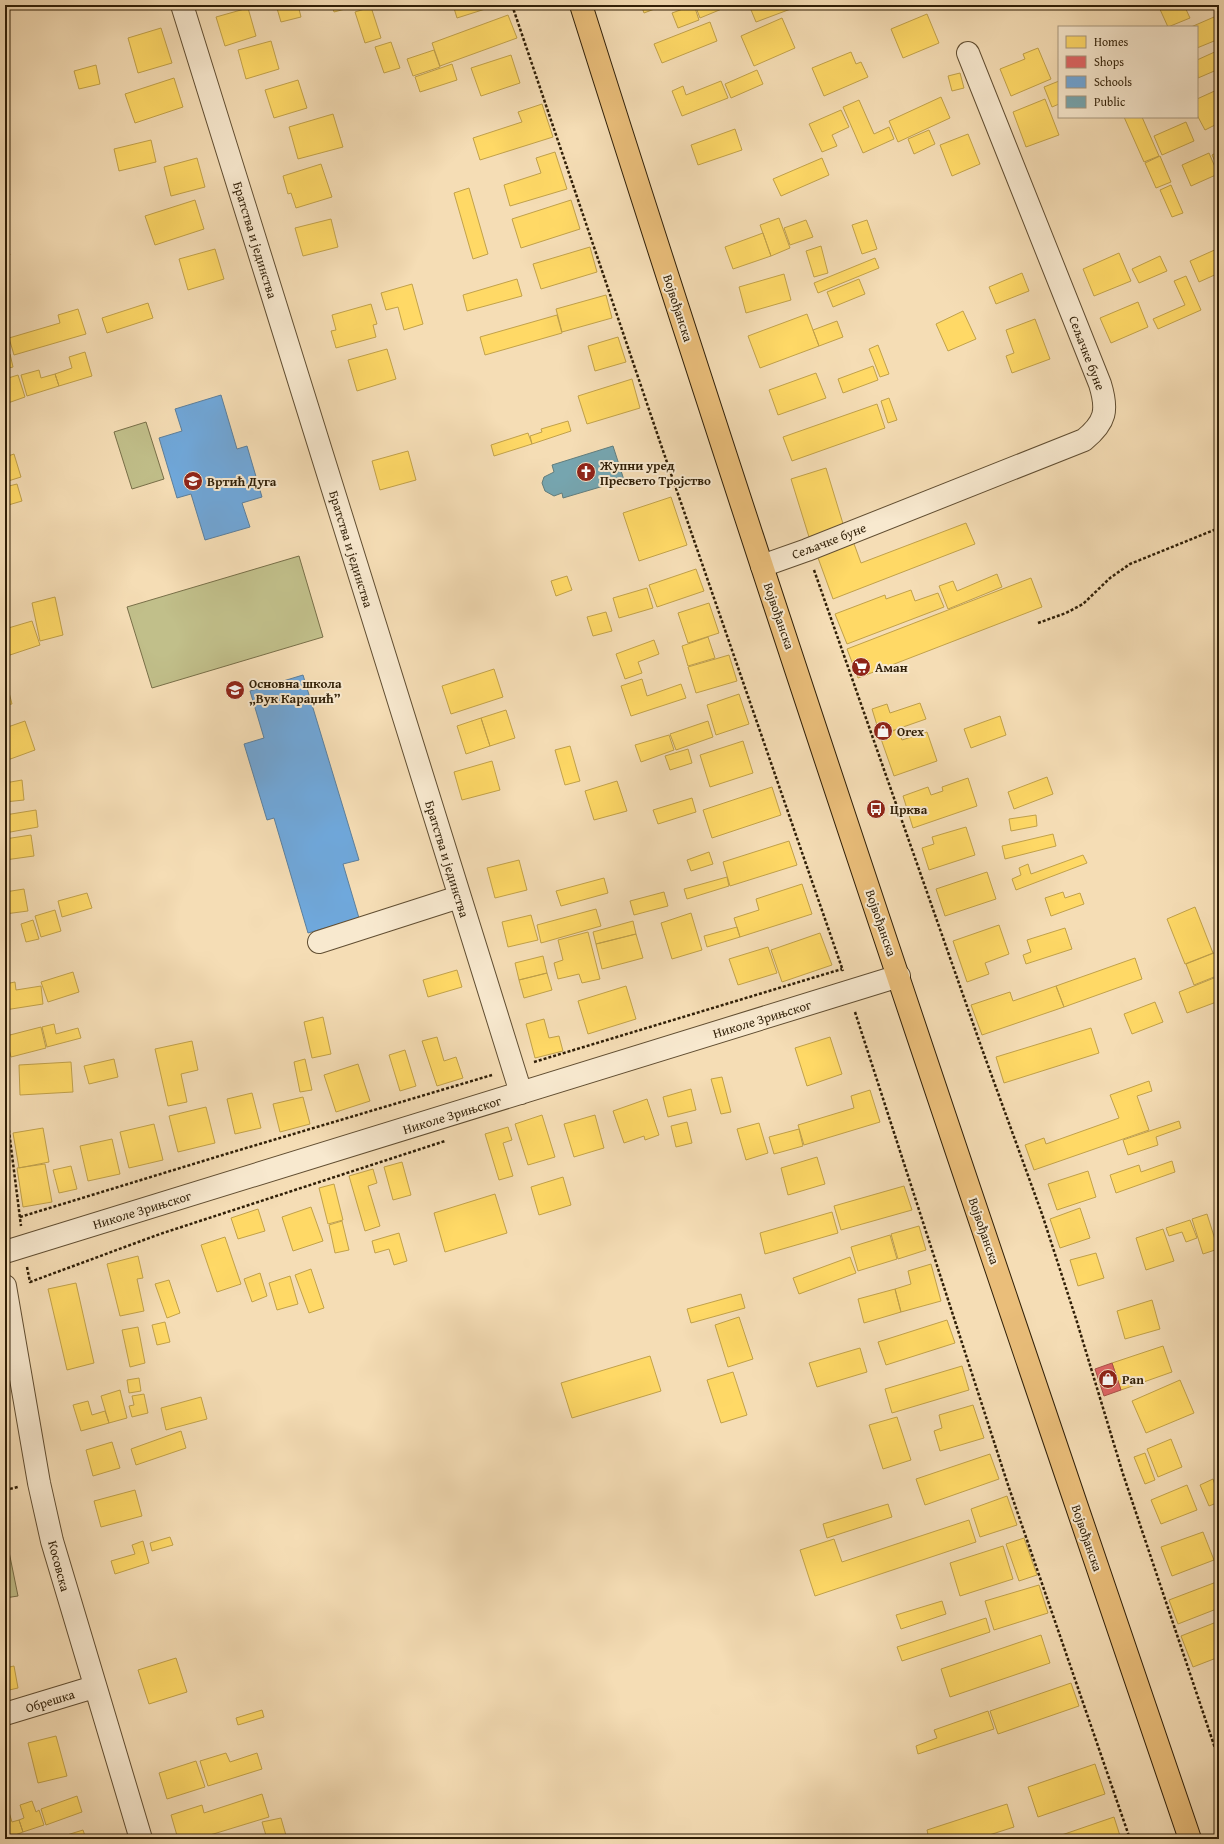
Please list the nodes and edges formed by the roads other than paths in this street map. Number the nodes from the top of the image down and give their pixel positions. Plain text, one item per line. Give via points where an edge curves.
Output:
1 (182, 5) edge
2 (581, 5) edge
3 (968, 52) dead end
4 (762, 566) junction
5 (459, 897) junction
6 (319, 942) dead end
7 (899, 976) junction
8 (521, 1093) junction
9 (15, 1250) edge
10 (5, 1286) edge
11 (8, 1326) edge
12 (94, 1687) junction
13 (5, 1714) edge
14 (141, 1839) edge
15 (1190, 1839) edge

1 - 5 street, Братства и јединства
2 - 4 main road, Војвођанска
3 - 4 street, Сељачке буне via 1100,384 1104,397 1103,418 1084,440
4 - 7 main road, Војвођанска
5 - 6 street
5 - 8 street, Братства и јединства
7 - 8 street, Николе Зрињског
7 - 15 main road, Војвођанска
8 - 9 street, Николе Зрињског
10 - 11 street, Косовска
11 - 12 street, Косовска via 46,1514
12 - 13 street, Обрешка
12 - 14 street, Косовска

